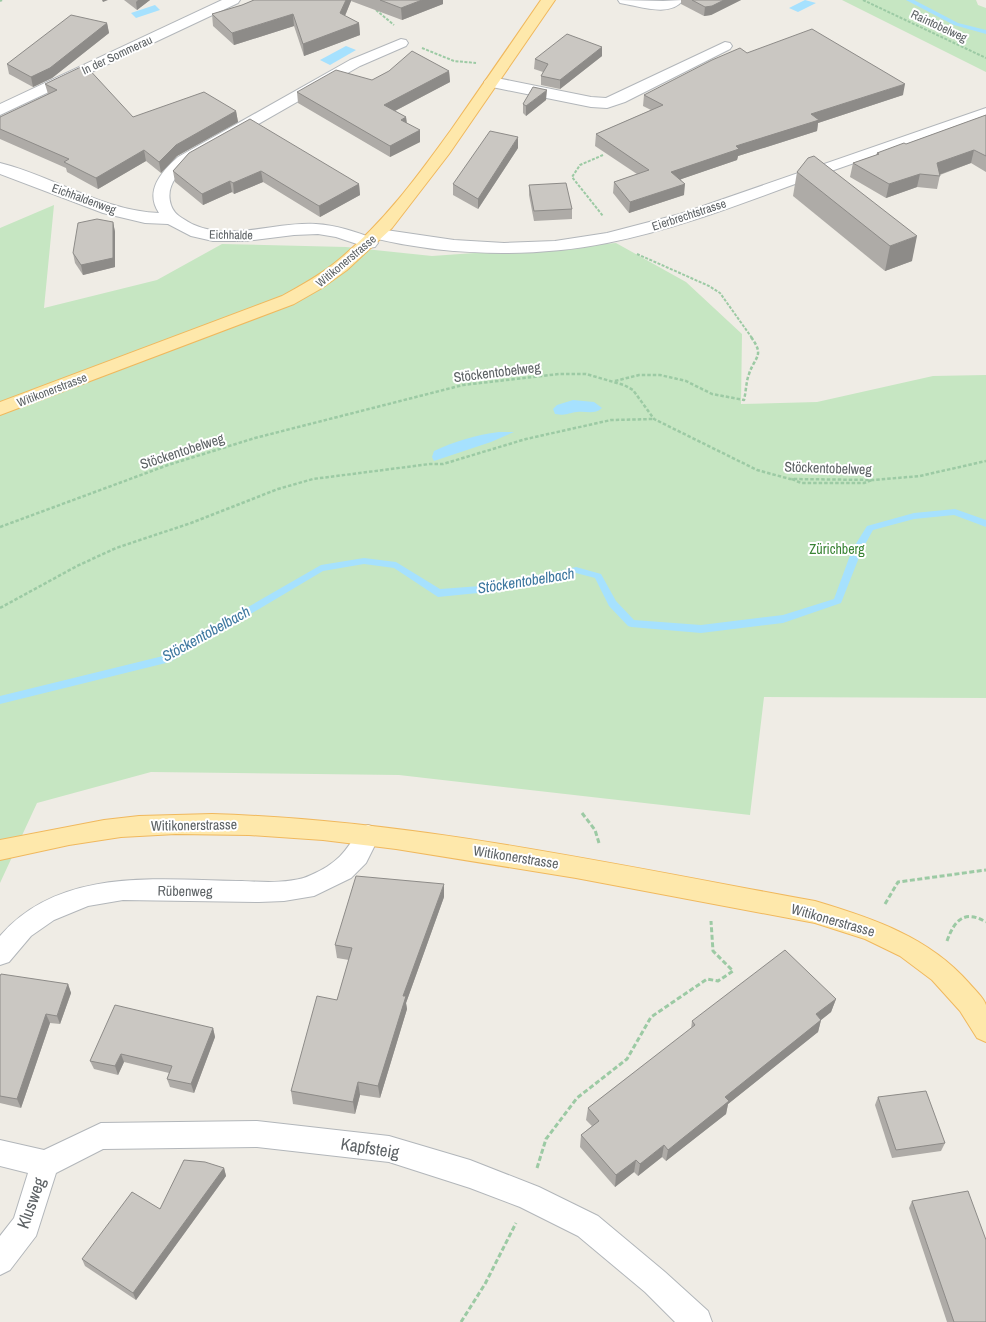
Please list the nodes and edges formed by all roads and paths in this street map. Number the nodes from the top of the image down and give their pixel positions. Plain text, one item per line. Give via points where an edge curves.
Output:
1 (233, 0) edge
2 (548, 0) edge
3 (625, 0) edge
4 (676, 0) edge
5 (863, 0) edge
6 (371, 5) dead end
7 (401, 43) junction
8 (725, 46) dead end
9 (986, 58) edge
10 (482, 63) dead end
11 (492, 82) junction
12 (0, 110) edge
13 (986, 113) edge
14 (603, 155) edge
15 (0, 168) edge
16 (171, 219) junction
17 (619, 237) junction
18 (374, 238) junction
19 (635, 253) dead end
20 (615, 381) junction
21 (0, 409) edge
22 (654, 419) junction
23 (986, 461) edge
24 (0, 526) edge
25 (0, 608) edge
26 (582, 814) dead end
27 (368, 835) junction
28 (599, 845) dead end
29 (0, 850) edge
30 (986, 870) edge
31 (886, 904) dead end
32 (711, 917) dead end
33 (986, 922) edge
34 (947, 940) dead end
35 (0, 954) edge
36 (986, 1030) edge
37 (0, 1153) edge
38 (45, 1164) junction
39 (529, 1197) junction
40 (0, 1260) edge
41 (460, 1322) edge
42 (697, 1322) edge

1 - 12 street, In der Sommerau
2 - 11 main road, Witikonerstrasse
3 - 4 street via 665,6
5 - 9 path, Raintobelweg
6 - 7 path via 404,34
7 - 10 path via 418,46 462,62
7 - 16 street via 355,63 184,160 170,172 163,183 161,198
8 - 11 street via 620,99 607,103
11 - 18 main road, Witikonerstrasse via 433,165
13 - 17 street, Eierbrechtstrasse via 706,210
14 - 17 path via 580,165 572,177
15 - 16 street, Eichhaldenweg via 109,210 145,218
16 - 18 street, Eichhalde via 203,234 217,237 312,229 352,237
17 - 18 street, Eierbrechtstrasse via 553,246 500,248
18 - 21 main road, Witikonerstrasse via 351,260 313,288 288,300
19 - 20 path via 720,293 758,346 759,355 749,374 744,400 712,394 686,381 660,376 639,375
20 - 22 path, Stöckentobelweg via 633,390
20 - 24 path, Stöckentobelweg via 586,374 560,374 463,385 422,394 182,460
22 - 23 path, Stöckentobelweg via 757,470 802,483 864,483 920,476
22 - 25 path via 611,420 526,439 444,464 313,479 278,489 191,523 116,548
26 - 28 path via 592,824
27 - 29 main road, Witikonerstrasse via 243,825 138,826 89,831
27 - 35 street, Rübenweg via 357,856 342,871 314,886 265,892 123,890 86,896 45,912 22,928
27 - 36 main road, Witikonerstrasse via 599,870 815,912 850,922 899,942 929,961 964,996 980,1017
30 - 31 path via 898,882
32 - 39 path via 713,951 733,971 718,981 706,979 651,1017 627,1059 577,1098 546,1139
33 - 34 path via 972,916 961,919 953,926
37 - 38 street
38 - 39 street, Kapfsteig via 101,1136 257,1134 389,1148 470,1174
38 - 40 street, Klusweg via 26,1226
39 - 41 path via 485,1284
39 - 42 street, Kapfsteig via 588,1226 655,1282

